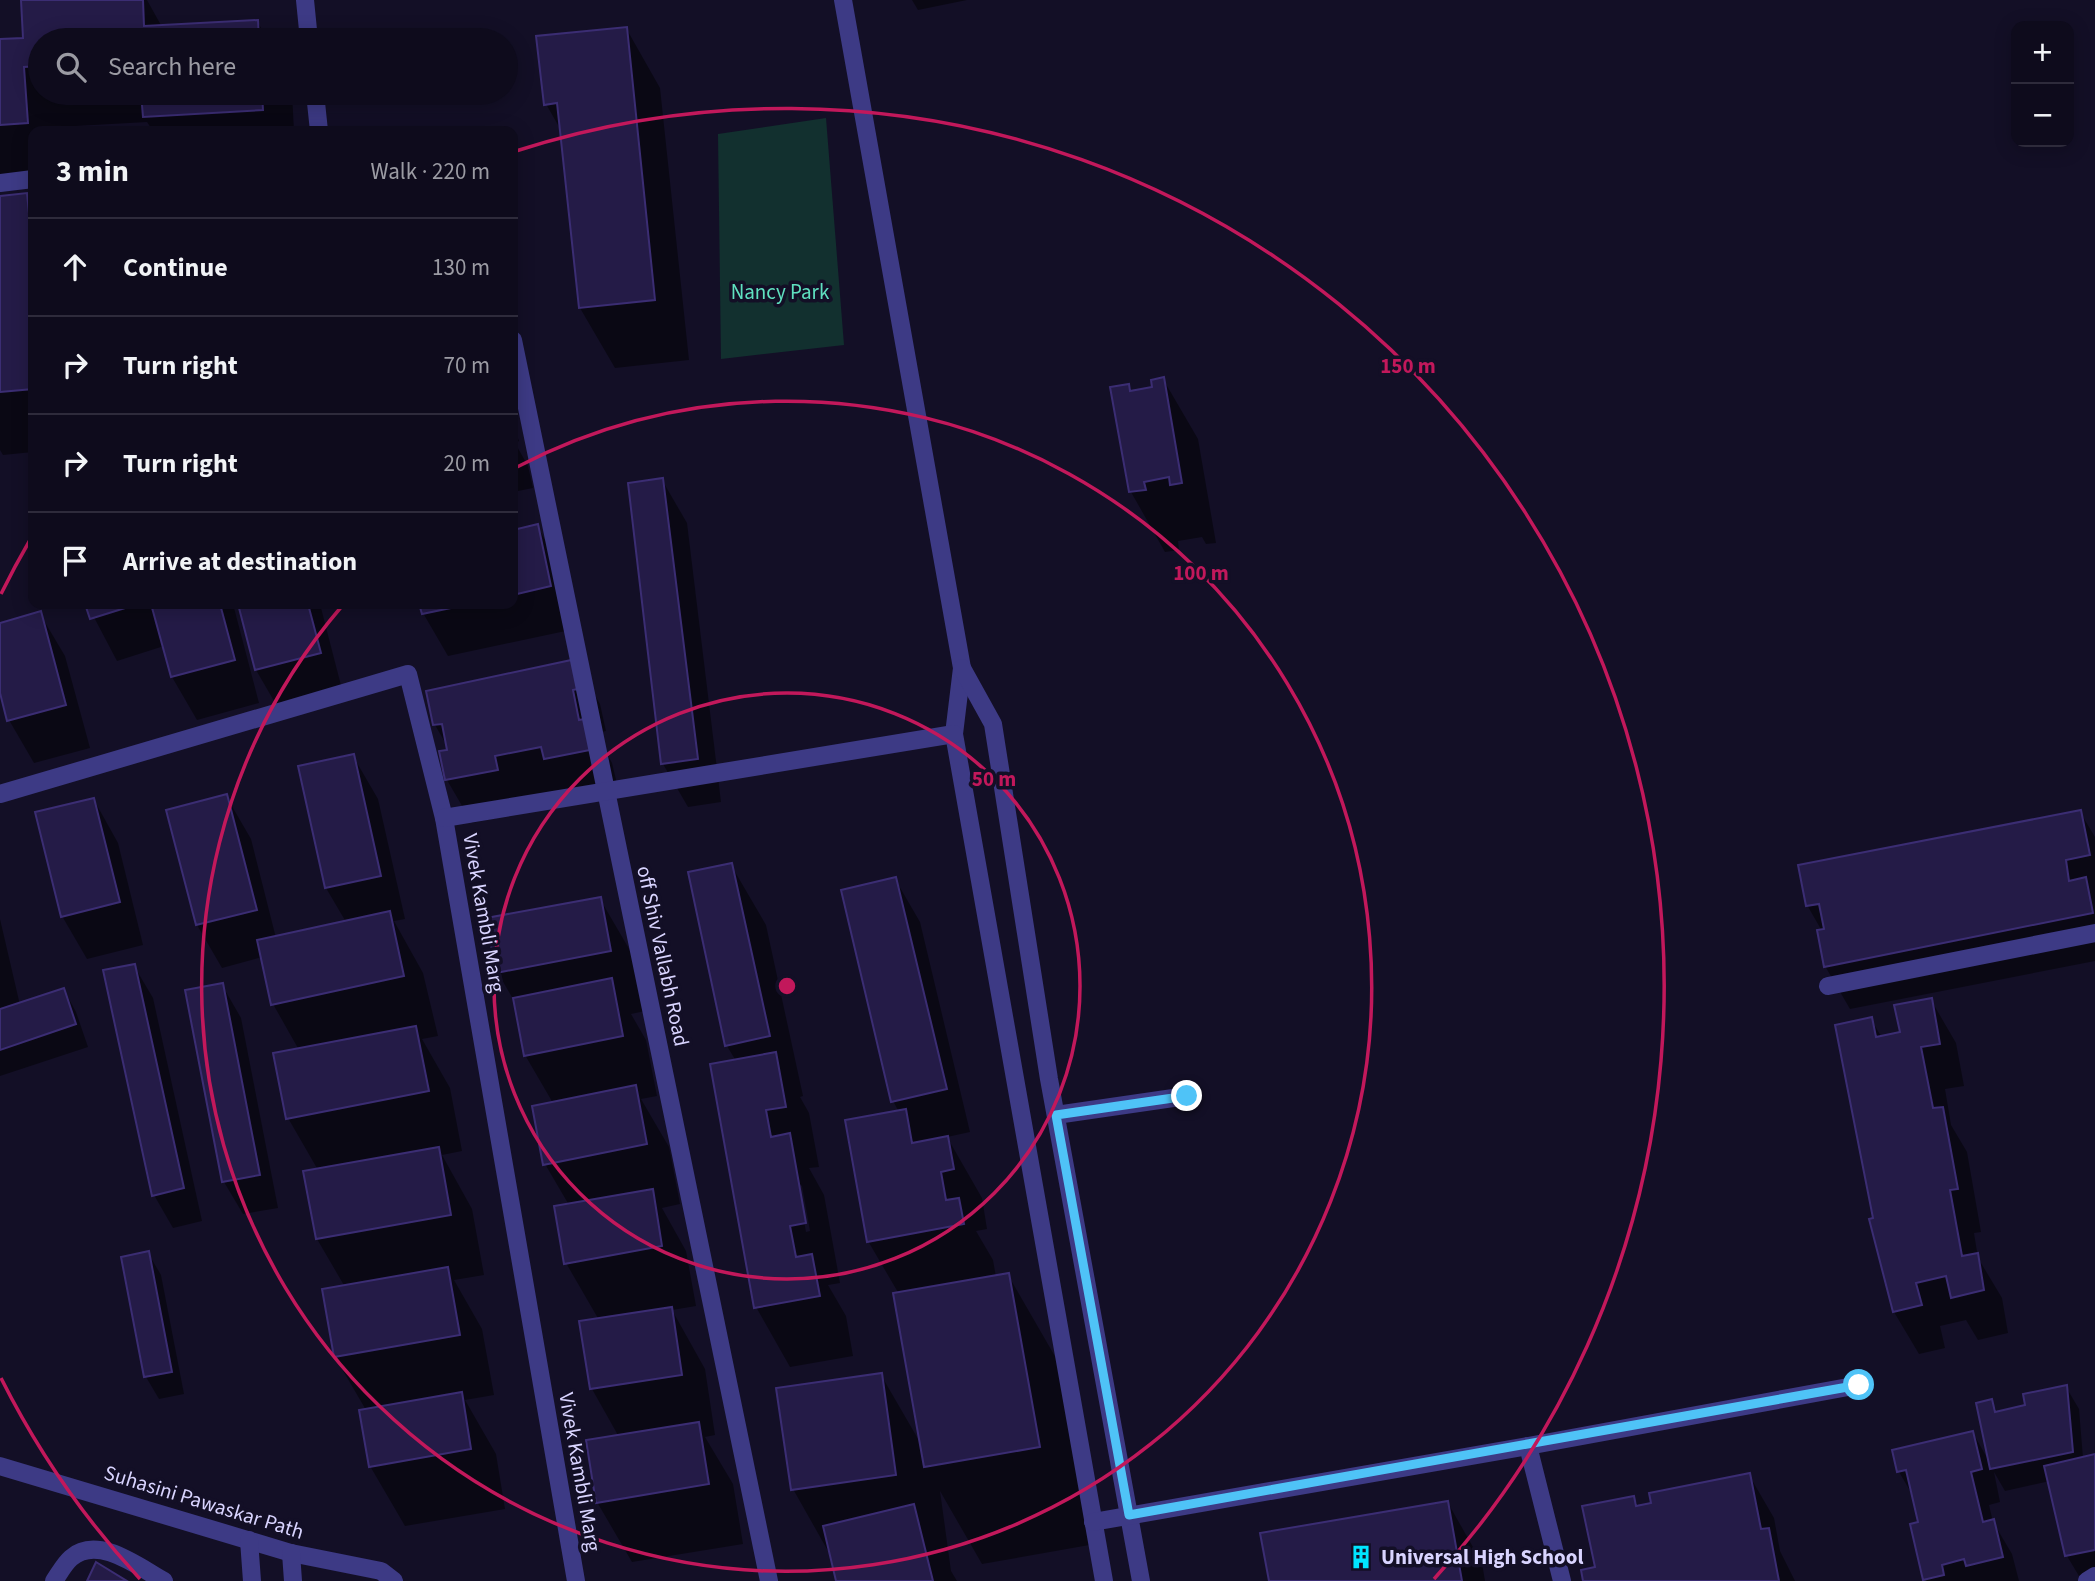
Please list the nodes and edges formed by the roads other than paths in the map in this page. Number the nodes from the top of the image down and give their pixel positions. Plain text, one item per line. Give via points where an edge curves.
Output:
1 (305, 0) edge
2 (843, 0) edge
3 (308, 28) edge
4 (316, 105) edge
5 (318, 126) edge
6 (28, 180) edge
7 (0, 183) edge
8 (518, 364) edge
9 (962, 668) junction
10 (954, 734) junction
11 (606, 791) junction
12 (0, 794) edge
13 (444, 818) junction
14 (2095, 933) edge
15 (1828, 986) dead end
16 (1187, 1096) dead end
17 (1056, 1115) junction
18 (1859, 1385) dead end
19 (1528, 1446) junction
20 (0, 1466) edge
21 (1129, 1515) junction
22 (1093, 1522) junction
23 (249, 1540) junction
24 (291, 1553) junction
25 (2095, 1577) edge
26 (54, 1581) edge
27 (164, 1581) edge
28 (252, 1581) edge
29 (293, 1581) edge
30 (394, 1581) edge
31 (576, 1581) edge
32 (769, 1581) edge
33 (1104, 1581) edge
34 (1141, 1581) edge
35 (1562, 1581) edge
36 (2087, 1581) edge

1 - 3 street
2 - 9 street
4 - 5 street
6 - 7 street
8 - 11 street, off Shiv Vallabh Road
9 - 10 street
9 - 17 street via 993,724
10 - 11 street
10 - 22 street
11 - 13 street
11 - 32 street, off Shiv Vallabh Road
12 - 13 street, Vivek Kambli Marg via 408,674
13 - 31 street, Vivek Kambli Marg
14 - 15 street
16 - 17 street
17 - 21 street
18 - 19 street
19 - 21 street
19 - 35 street
20 - 23 street, Suhasini Pawaskar Path
21 - 22 street
21 - 34 street
22 - 33 street
23 - 24 street, Suhasini Pawaskar Path
23 - 28 street
24 - 29 street
24 - 30 street, Suhasini Pawaskar Path via 381,1571
25 - 36 street
26 - 27 street via 72,1557 90,1550 112,1552

